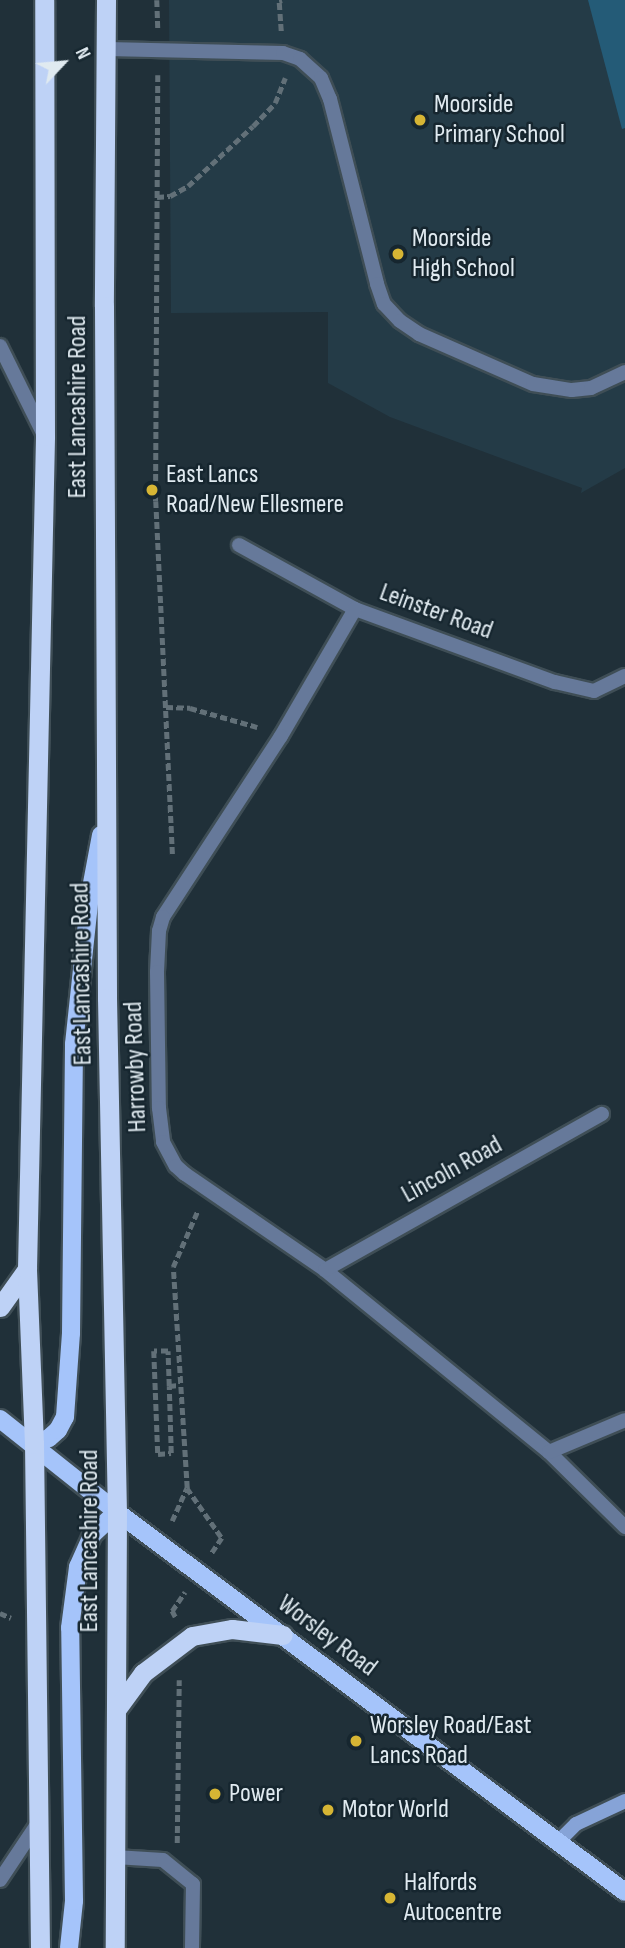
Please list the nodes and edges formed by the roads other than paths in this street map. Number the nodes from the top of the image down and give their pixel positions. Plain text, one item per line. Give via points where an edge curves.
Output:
1 (44, 0) edge
2 (106, 0) edge
3 (107, 49) junction
4 (0, 346) edge
5 (625, 372) edge
6 (45, 436) junction
7 (239, 545) dead end
8 (355, 609) junction
9 (625, 676) edge
10 (106, 807) junction
11 (602, 1114) dead end
12 (27, 1269) junction
13 (325, 1270) junction
14 (0, 1307) edge
15 (0, 1419) edge
16 (625, 1420) edge
17 (34, 1444) junction
18 (549, 1452) junction
19 (117, 1512) junction
20 (625, 1527) edge
21 (283, 1635) junction
22 (116, 1710) junction
23 (625, 1801) edge
24 (40, 1820) junction
25 (557, 1843) junction
26 (116, 1857) junction
27 (0, 1880) edge
28 (625, 1892) edge
29 (40, 1948) edge
30 (69, 1948) edge
31 (115, 1948) edge
32 (192, 1948) edge

1 - 6 highway, East Lancashire Road
2 - 3 highway, East Lancashire Road
3 - 5 street via 283,53 300,59 321,78 339,125 377,284 384,304 400,321 419,334 533,384 591,388
3 - 10 highway, East Lancashire Road
4 - 6 street
6 - 12 highway, East Lancashire Road
7 - 8 street, Leinster Road
8 - 9 street, Leinster Road via 578,690 594,691
8 - 13 street, Harrowby Road via 281,736 177,892 163,917 157,950 163,1142 176,1166 206,1190
10 - 17 main road via 90,894 74,1044 71,1333 65,1417 49,1438
10 - 19 highway, East Lancashire Road
11 - 13 street, Lincoln Road
12 - 14 highway
12 - 17 highway, East Lancashire Road
13 - 18 street, Harrowby Road
15 - 17 main road, Worsley Road
16 - 18 street
17 - 19 main road, Worsley Road
17 - 24 highway, East Lancashire Road
18 - 20 street, Harrowby Road
19 - 21 main road, Worsley Road
19 - 22 highway, East Lancashire Road
19 - 30 main road via 93,1534 78,1567 70,1628 74,1901
21 - 22 highway via 232,1629 192,1636 143,1674
21 - 25 main road, Worsley Road
22 - 26 highway, East Lancashire Road
23 - 25 main road via 576,1824
24 - 27 street
24 - 29 highway, East Lancashire Road
25 - 28 main road, Worsley Road
26 - 31 highway, East Lancashire Road
26 - 32 street via 163,1860 193,1884

